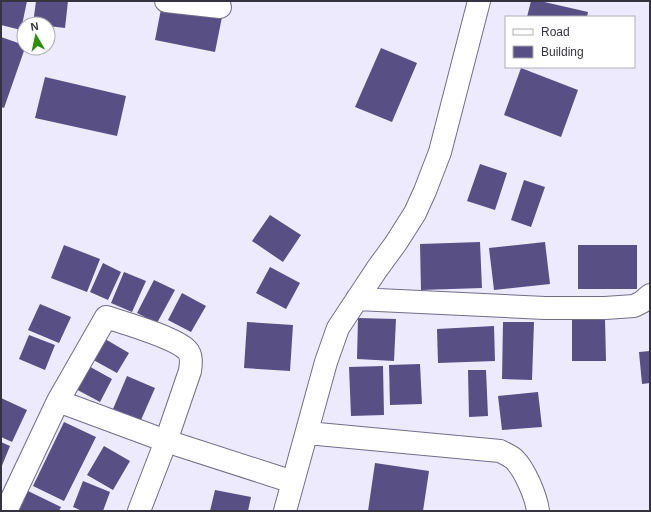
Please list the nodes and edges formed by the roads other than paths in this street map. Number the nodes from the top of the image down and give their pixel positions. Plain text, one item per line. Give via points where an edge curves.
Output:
1 (166, 1) edge
2 (479, 1) edge
3 (220, 7) dead end
4 (650, 295) edge
5 (357, 299) junction
6 (58, 402) junction
7 (307, 433) junction
8 (166, 442) junction
9 (293, 482) junction
10 (150, 484) junction
11 (6, 511) edge
12 (139, 511) edge
13 (149, 511) edge
14 (285, 511) edge
15 (538, 511) edge

1 - 3 street
2 - 5 street via 440,152 426,191 396,243
4 - 5 street via 634,306 605,308 545,308
5 - 7 street via 338,328
6 - 8 street
6 - 8 street via 106,317 171,339 187,350 191,365
6 - 11 street
7 - 9 street
7 - 15 street via 500,451 514,460 523,473 537,500
8 - 9 street
8 - 10 street
9 - 14 street
10 - 12 street
10 - 13 street

